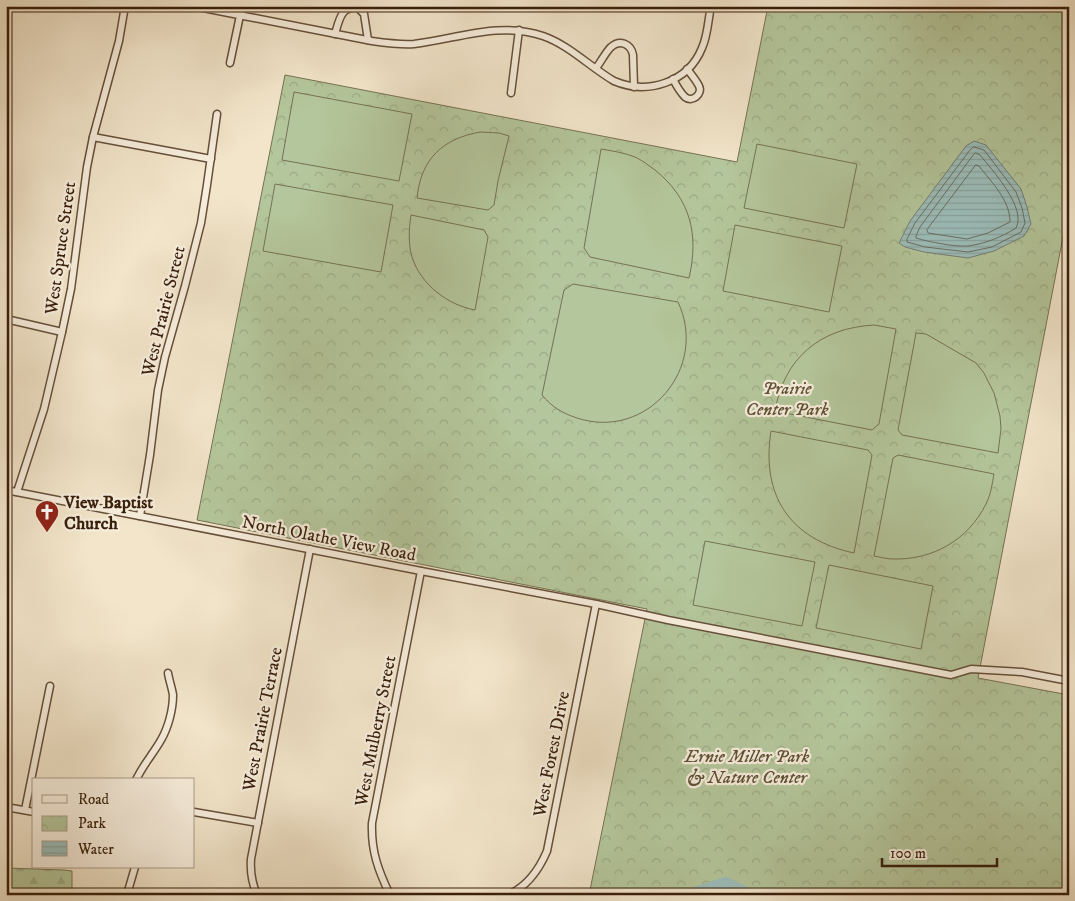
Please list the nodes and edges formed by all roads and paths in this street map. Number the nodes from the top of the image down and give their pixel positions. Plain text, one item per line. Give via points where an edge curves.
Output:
1 (125, 6) edge
2 (193, 6) edge
3 (242, 6) edge
4 (712, 6) edge
5 (240, 15) junction
6 (519, 30) junction
7 (335, 34) junction
8 (368, 40) junction
9 (230, 64) dead end
10 (689, 67) junction
11 (596, 68) junction
12 (673, 80) junction
13 (634, 87) junction
14 (511, 93) dead end
15 (216, 114) dead end
16 (93, 136) junction
17 (211, 159) junction
18 (6, 318) edge
19 (62, 332) junction
20 (6, 490) edge
21 (17, 492) junction
22 (140, 516) junction
23 (310, 549) junction
24 (421, 571) junction
25 (596, 604) junction
26 (168, 672) dead end
27 (1069, 681) edge
28 (50, 686) dead end
29 (137, 778) edge
30 (6, 806) edge
31 (25, 810) junction
32 (32, 812) edge
33 (195, 812) edge
34 (258, 823) junction
35 (135, 868) edge
36 (128, 891) dead end
37 (257, 895) edge
38 (390, 895) edge
39 (508, 895) edge

1 - 16 street, West Spruce Street via 119,41
2 - 5 street
3 - 5 street
4 - 10 street via 702,48
5 - 7 street
5 - 9 street
6 - 8 street via 489,31 412,44
6 - 11 street via 544,36
6 - 14 street
7 - 8 street
7 - 8 street via 342,13 349,8 358,8 364,14
10 - 12 street
10 - 12 street via 700,88 698,96 685,97
11 - 13 street via 614,81
11 - 13 street via 611,47 622,43 628,45 634,55
12 - 13 street via 651,87
15 - 17 street, West Prairie Street
16 - 17 street
16 - 19 street, West Spruce Street
17 - 22 street, West Prairie Street via 201,223 158,390
18 - 19 street
19 - 21 street, West Spruce Street via 44,409
20 - 21 street, North Olathe View Road
21 - 22 street, North Olathe View Road
22 - 23 street, North Olathe View Road
23 - 24 street, North Olathe View Road
23 - 34 street, West Prairie Terrace
24 - 25 street, North Olathe View Road
24 - 38 street, West Mulberry Street via 372,823 375,859
25 - 27 street, North Olathe View Road via 951,676 971,669 1022,672
25 - 39 street, West Forest Drive via 547,852 536,873
26 - 29 street via 173,694 168,723 162,739
28 - 31 street
30 - 31 street
31 - 32 street
33 - 34 street
34 - 37 street, West Prairie Terrace via 250,871
35 - 36 street

